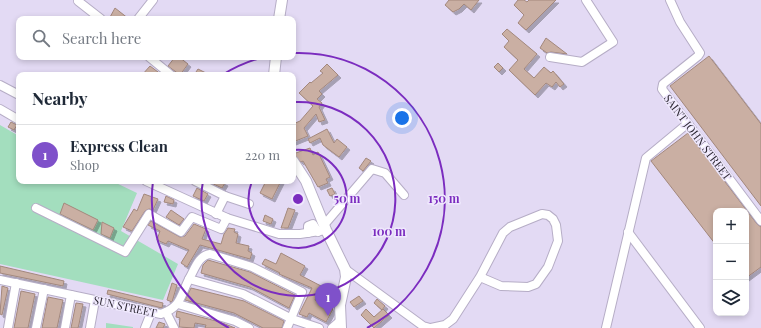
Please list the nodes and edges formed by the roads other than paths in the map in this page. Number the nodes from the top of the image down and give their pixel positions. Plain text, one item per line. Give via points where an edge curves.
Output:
1 (153, 0) edge
2 (282, 0) edge
3 (586, 0) edge
4 (670, 0) edge
5 (78, 1) edge
6 (97, 16) edge
7 (140, 16) edge
8 (279, 16) edge
9 (550, 57) dead end
10 (153, 60) edge
11 (276, 60) edge
12 (167, 72) edge
13 (274, 72) edge
14 (0, 86) edge
15 (16, 94) edge
16 (0, 109) edge
17 (16, 118) edge
18 (688, 124) junction
19 (296, 166) edge
20 (152, 184) edge
21 (201, 184) edge
22 (404, 195) dead end
23 (225, 196) junction
24 (249, 204) dead end
25 (36, 208) dead end
26 (216, 214) junction
27 (227, 218) junction
28 (761, 221) edge
29 (323, 229) junction
30 (628, 232) junction
31 (345, 269) junction
32 (480, 277) junction
33 (189, 279) junction
34 (0, 280) edge
35 (16, 283) junction
36 (44, 289) junction
37 (71, 295) junction
38 (95, 300) junction
39 (178, 304) junction
40 (166, 312) junction
41 (151, 313) junction
42 (292, 319) junction
43 (341, 325) edge
44 (8, 328) edge
45 (36, 328) edge
46 (65, 328) edge
47 (90, 328) edge
48 (145, 328) edge
49 (174, 328) edge
50 (249, 328) edge
51 (287, 328) edge
52 (319, 328) edge
53 (332, 328) edge
54 (431, 328) edge
55 (606, 328) edge
56 (700, 328) edge

1 - 7 street
2 - 8 main road
3 - 9 street via 613,42 582,62
4 - 18 street, SAINT JOHN STREET via 680,22 700,53 661,87
5 - 6 street
10 - 12 street
11 - 13 main road
14 - 15 street
16 - 17 street
18 - 28 street, SAINT JOHN STREET
18 - 30 street via 646,158
19 - 29 main road via 306,181
20 - 26 street
21 - 23 street
22 - 29 street via 385,173 372,169
23 - 24 street
23 - 26 street
25 - 27 street via 124,252 149,214 181,232 192,218 221,229
26 - 27 street
27 - 29 street via 279,234 308,233
29 - 31 main road
30 - 55 street
30 - 56 street
31 - 43 main road via 346,277 340,305
31 - 54 street via 423,326
32 - 32 street via 501,286 528,287 536,284 548,267 558,241 553,219 542,214 510,227 503,233
32 - 54 street via 453,319 445,325
33 - 39 street
33 - 42 street via 243,294
33 - 42 street via 204,255 210,254 252,267 302,292
34 - 35 street, SUN STREET
35 - 36 street, SUN STREET
35 - 44 street
36 - 37 street, SUN STREET
36 - 45 street
37 - 38 street, SUN STREET
37 - 46 street
38 - 41 street, SUN STREET
38 - 47 street
39 - 40 street, SUN STREET
39 - 50 street via 235,321
40 - 41 street, SUN STREET
40 - 49 street
41 - 48 street
42 - 51 street
42 - 52 street
43 - 53 street

